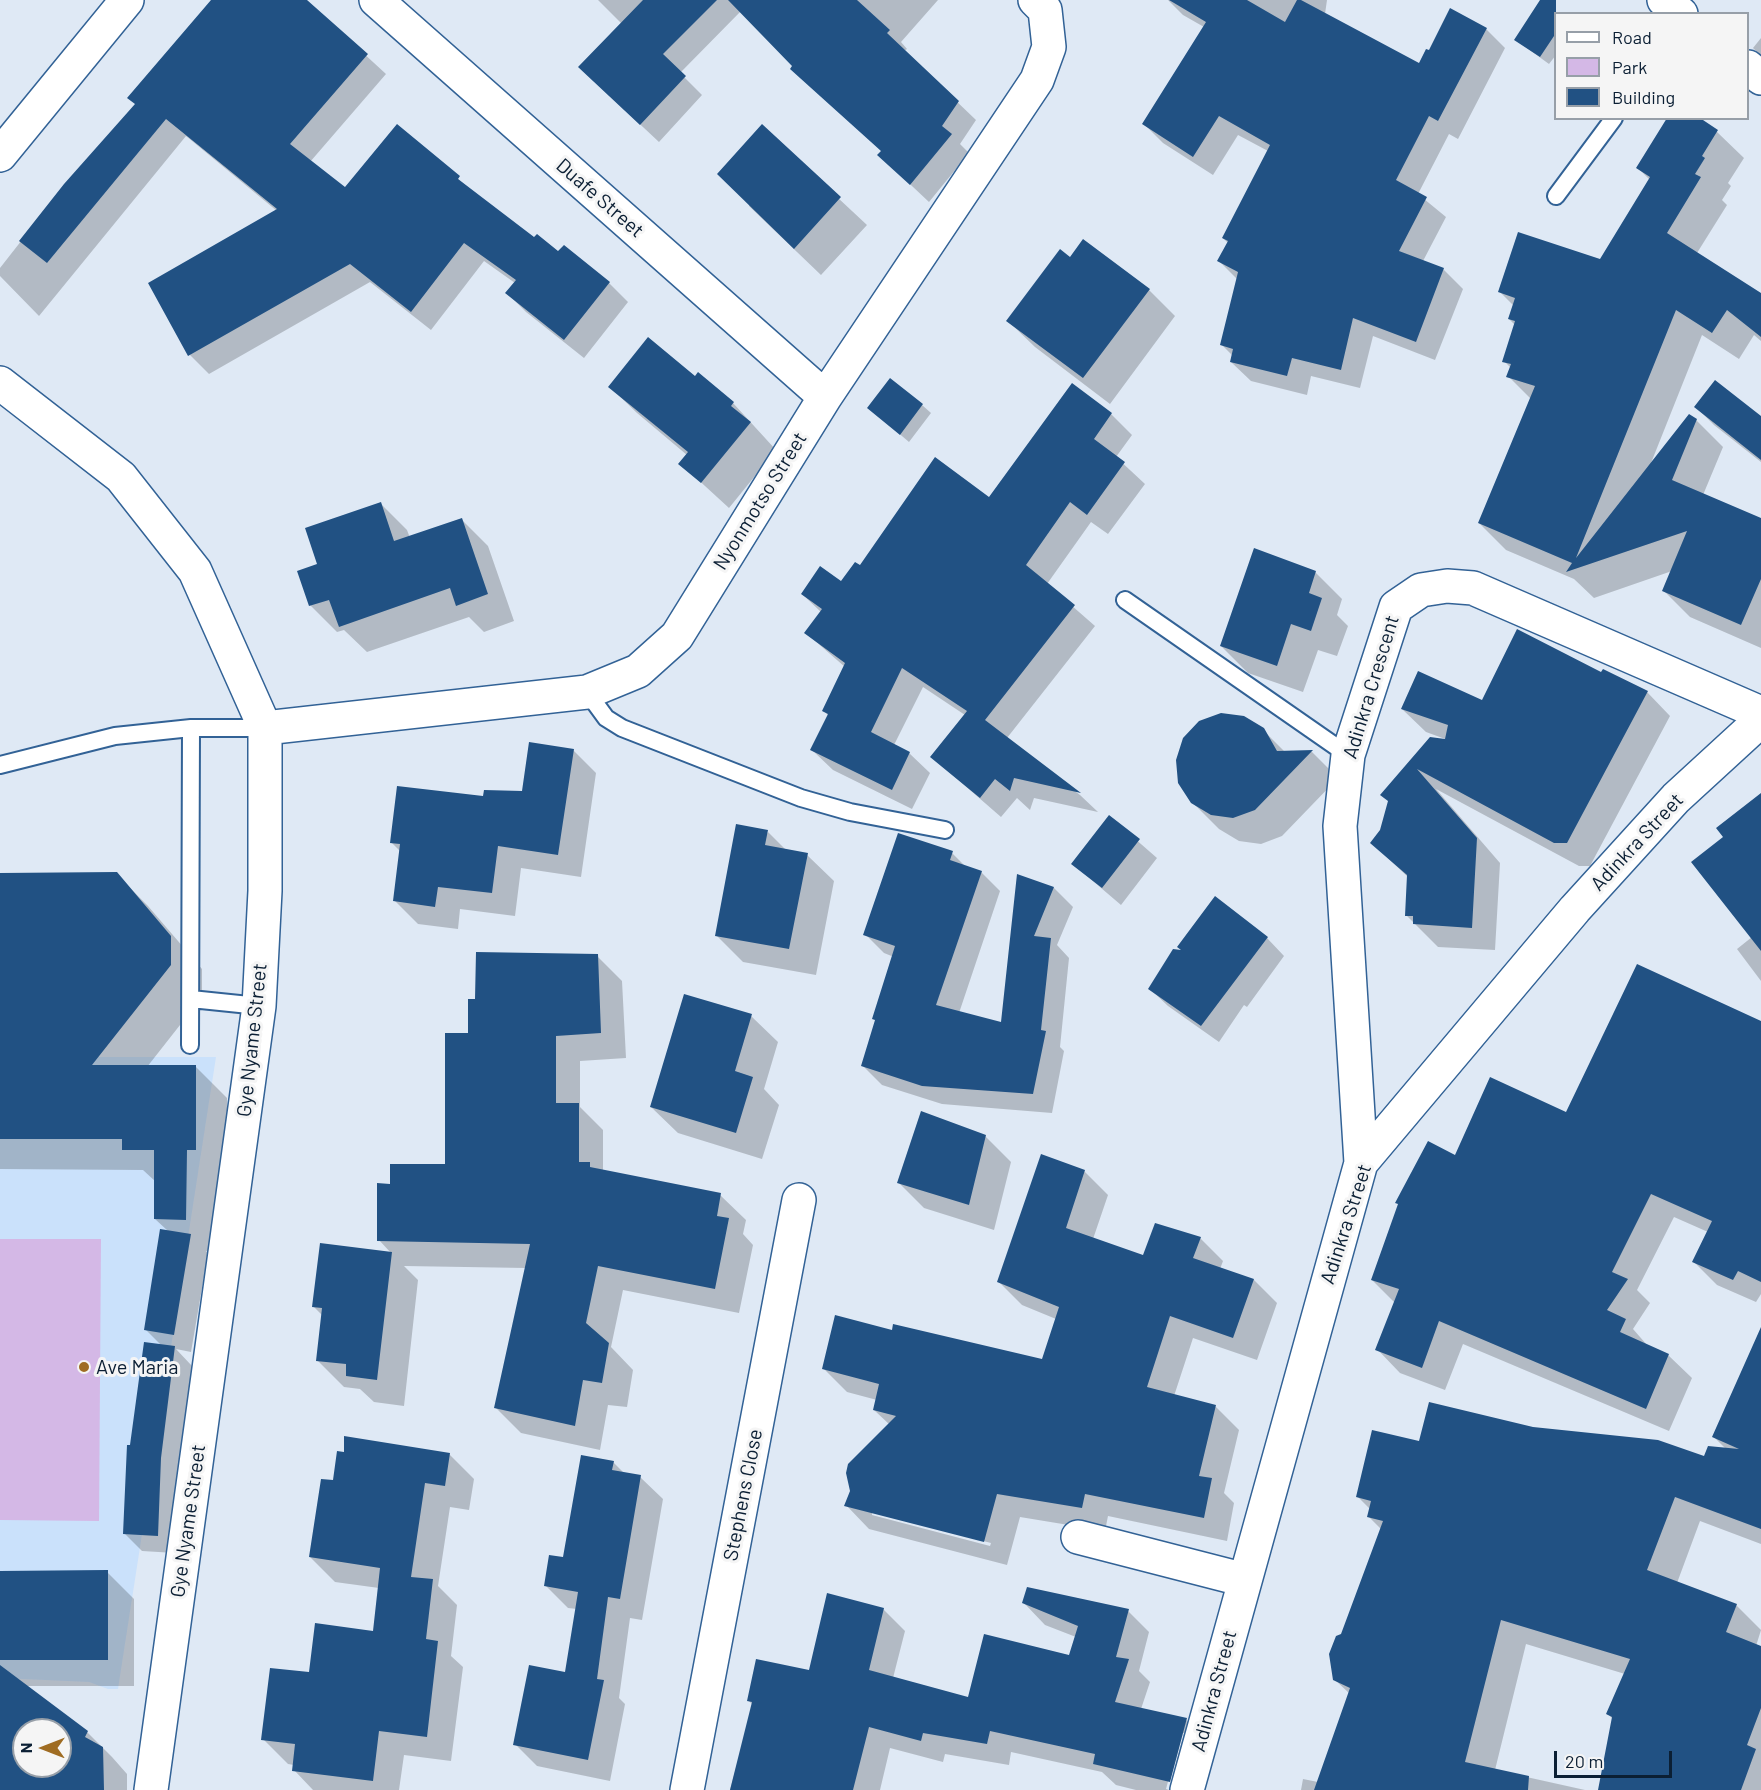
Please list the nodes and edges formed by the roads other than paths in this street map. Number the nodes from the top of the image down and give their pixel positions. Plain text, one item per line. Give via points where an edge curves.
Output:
1 (127, 0) edge
2 (376, 0) edge
3 (1035, 0) edge
4 (1664, 0) edge
5 (1679, 12) edge
6 (1749, 68) edge
7 (1761, 78) edge
8 (1613, 120) edge
9 (0, 155) edge
10 (1556, 196) dead end
11 (0, 383) edge
12 (825, 397) junction
13 (1125, 600) dead end
14 (587, 692) junction
15 (1761, 713) edge
16 (1761, 720) edge
17 (191, 728) junction
18 (265, 728) junction
19 (1348, 755) junction
20 (0, 765) edge
21 (945, 830) dead end
22 (191, 999) junction
23 (259, 1006) junction
24 (190, 1045) dead end
25 (1361, 1163) junction
26 (799, 1200) dead end
27 (1078, 1537) dead end
28 (1245, 1580) junction
29 (151, 1790) edge
30 (687, 1790) edge
31 (1187, 1790) edge

1 - 9 street
2 - 12 street, Duafe Street
3 - 12 street, Nyonmotso Street via 1045,10 1049,47 1037,80
4 - 5 street
6 - 7 street
8 - 10 lane
11 - 18 street, Gye Nyame Street via 121,477 195,571
12 - 14 street, Nyonmotso Street via 676,636 639,671
13 - 19 lane
14 - 18 street, Nyonmotso Street
14 - 21 lane via 606,718 622,728 801,798 850,812
15 - 19 street, Adinkra Crescent via 1473,588 1447,586 1421,590 1395,607
16 - 25 street, Adinkra Street via 1676,798 1583,901
17 - 18 lane
17 - 20 lane via 115,736
17 - 22 lane
18 - 23 street, Gye Nyame Street via 265,891
19 - 25 street, Adinkra Crescent via 1340,826
22 - 23 lane
22 - 24 lane
23 - 29 street, Gye Nyame Street
25 - 28 street, Adinkra Street
26 - 30 street, Stephens Close
27 - 28 street
28 - 31 street, Adinkra Street

